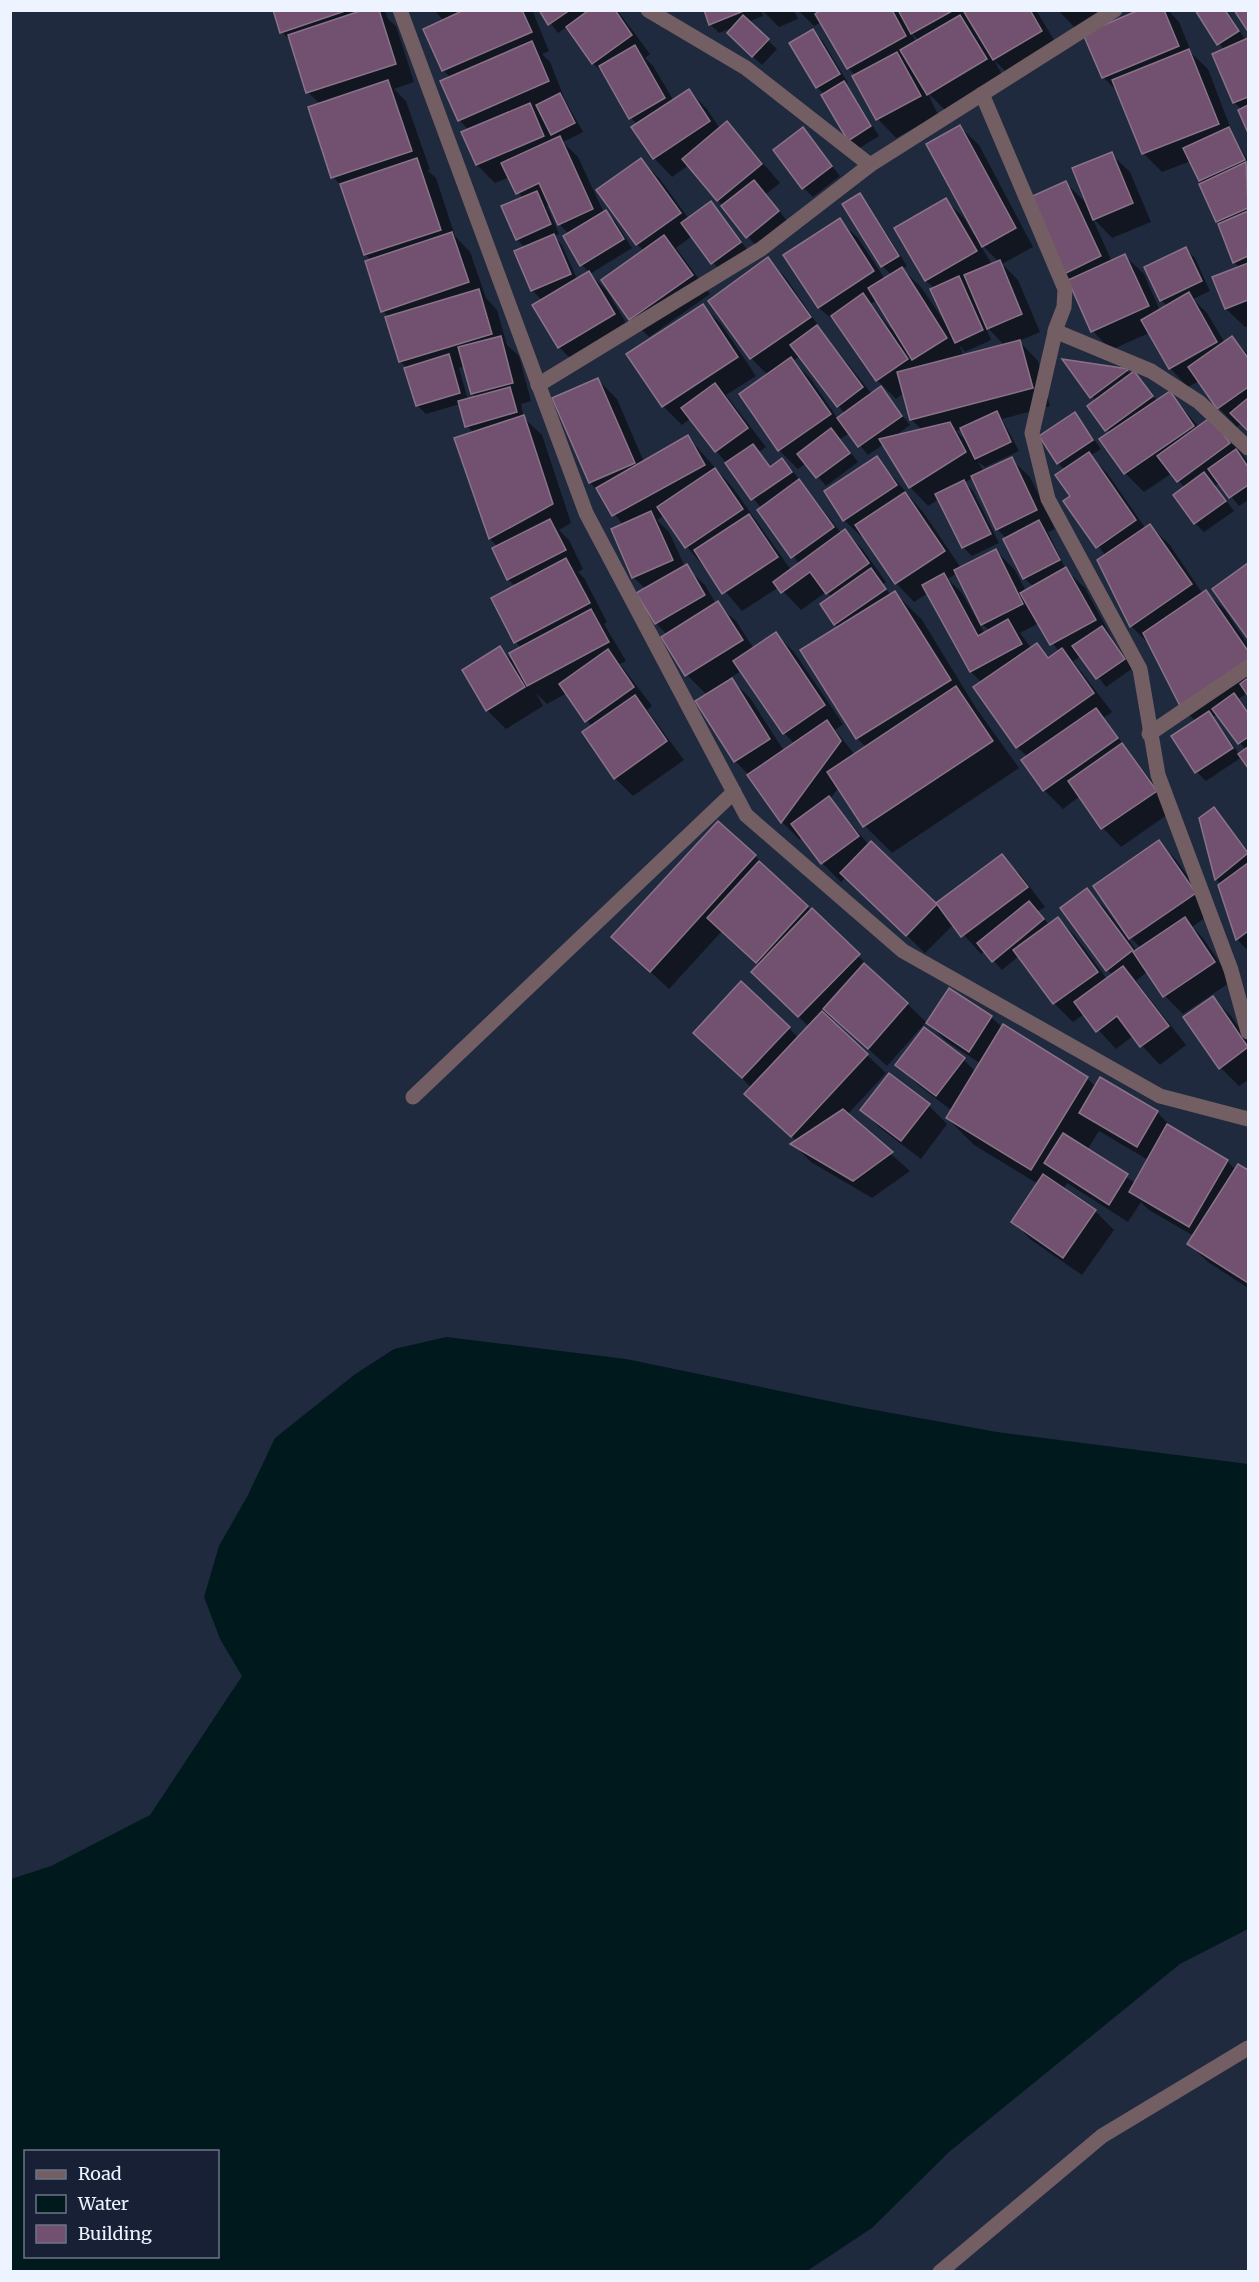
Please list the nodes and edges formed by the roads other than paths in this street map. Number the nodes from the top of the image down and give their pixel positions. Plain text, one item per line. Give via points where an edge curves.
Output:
1 (400, 10) edge
2 (648, 10) edge
3 (1115, 10) edge
4 (982, 94) junction
5 (870, 165) junction
6 (1055, 331) junction
7 (538, 386) junction
8 (1248, 448) edge
9 (1248, 667) edge
10 (1149, 734) junction
11 (734, 792) junction
12 (1248, 1032) edge
13 (413, 1097) dead end
14 (1248, 1119) edge
15 (1248, 2048) edge
16 (940, 2271) edge

1 - 7 street
2 - 5 street via 746,68
3 - 4 street
4 - 5 street
4 - 6 street via 1065,289 1065,307
5 - 7 street via 761,249
6 - 8 street via 1151,371 1199,402
6 - 10 street via 1032,434 1048,499 1140,669
7 - 11 street via 586,513
9 - 10 street
10 - 12 street via 1158,775 1231,970
11 - 13 street
11 - 14 street via 746,815 903,951 1160,1096
15 - 16 street via 1102,2136

